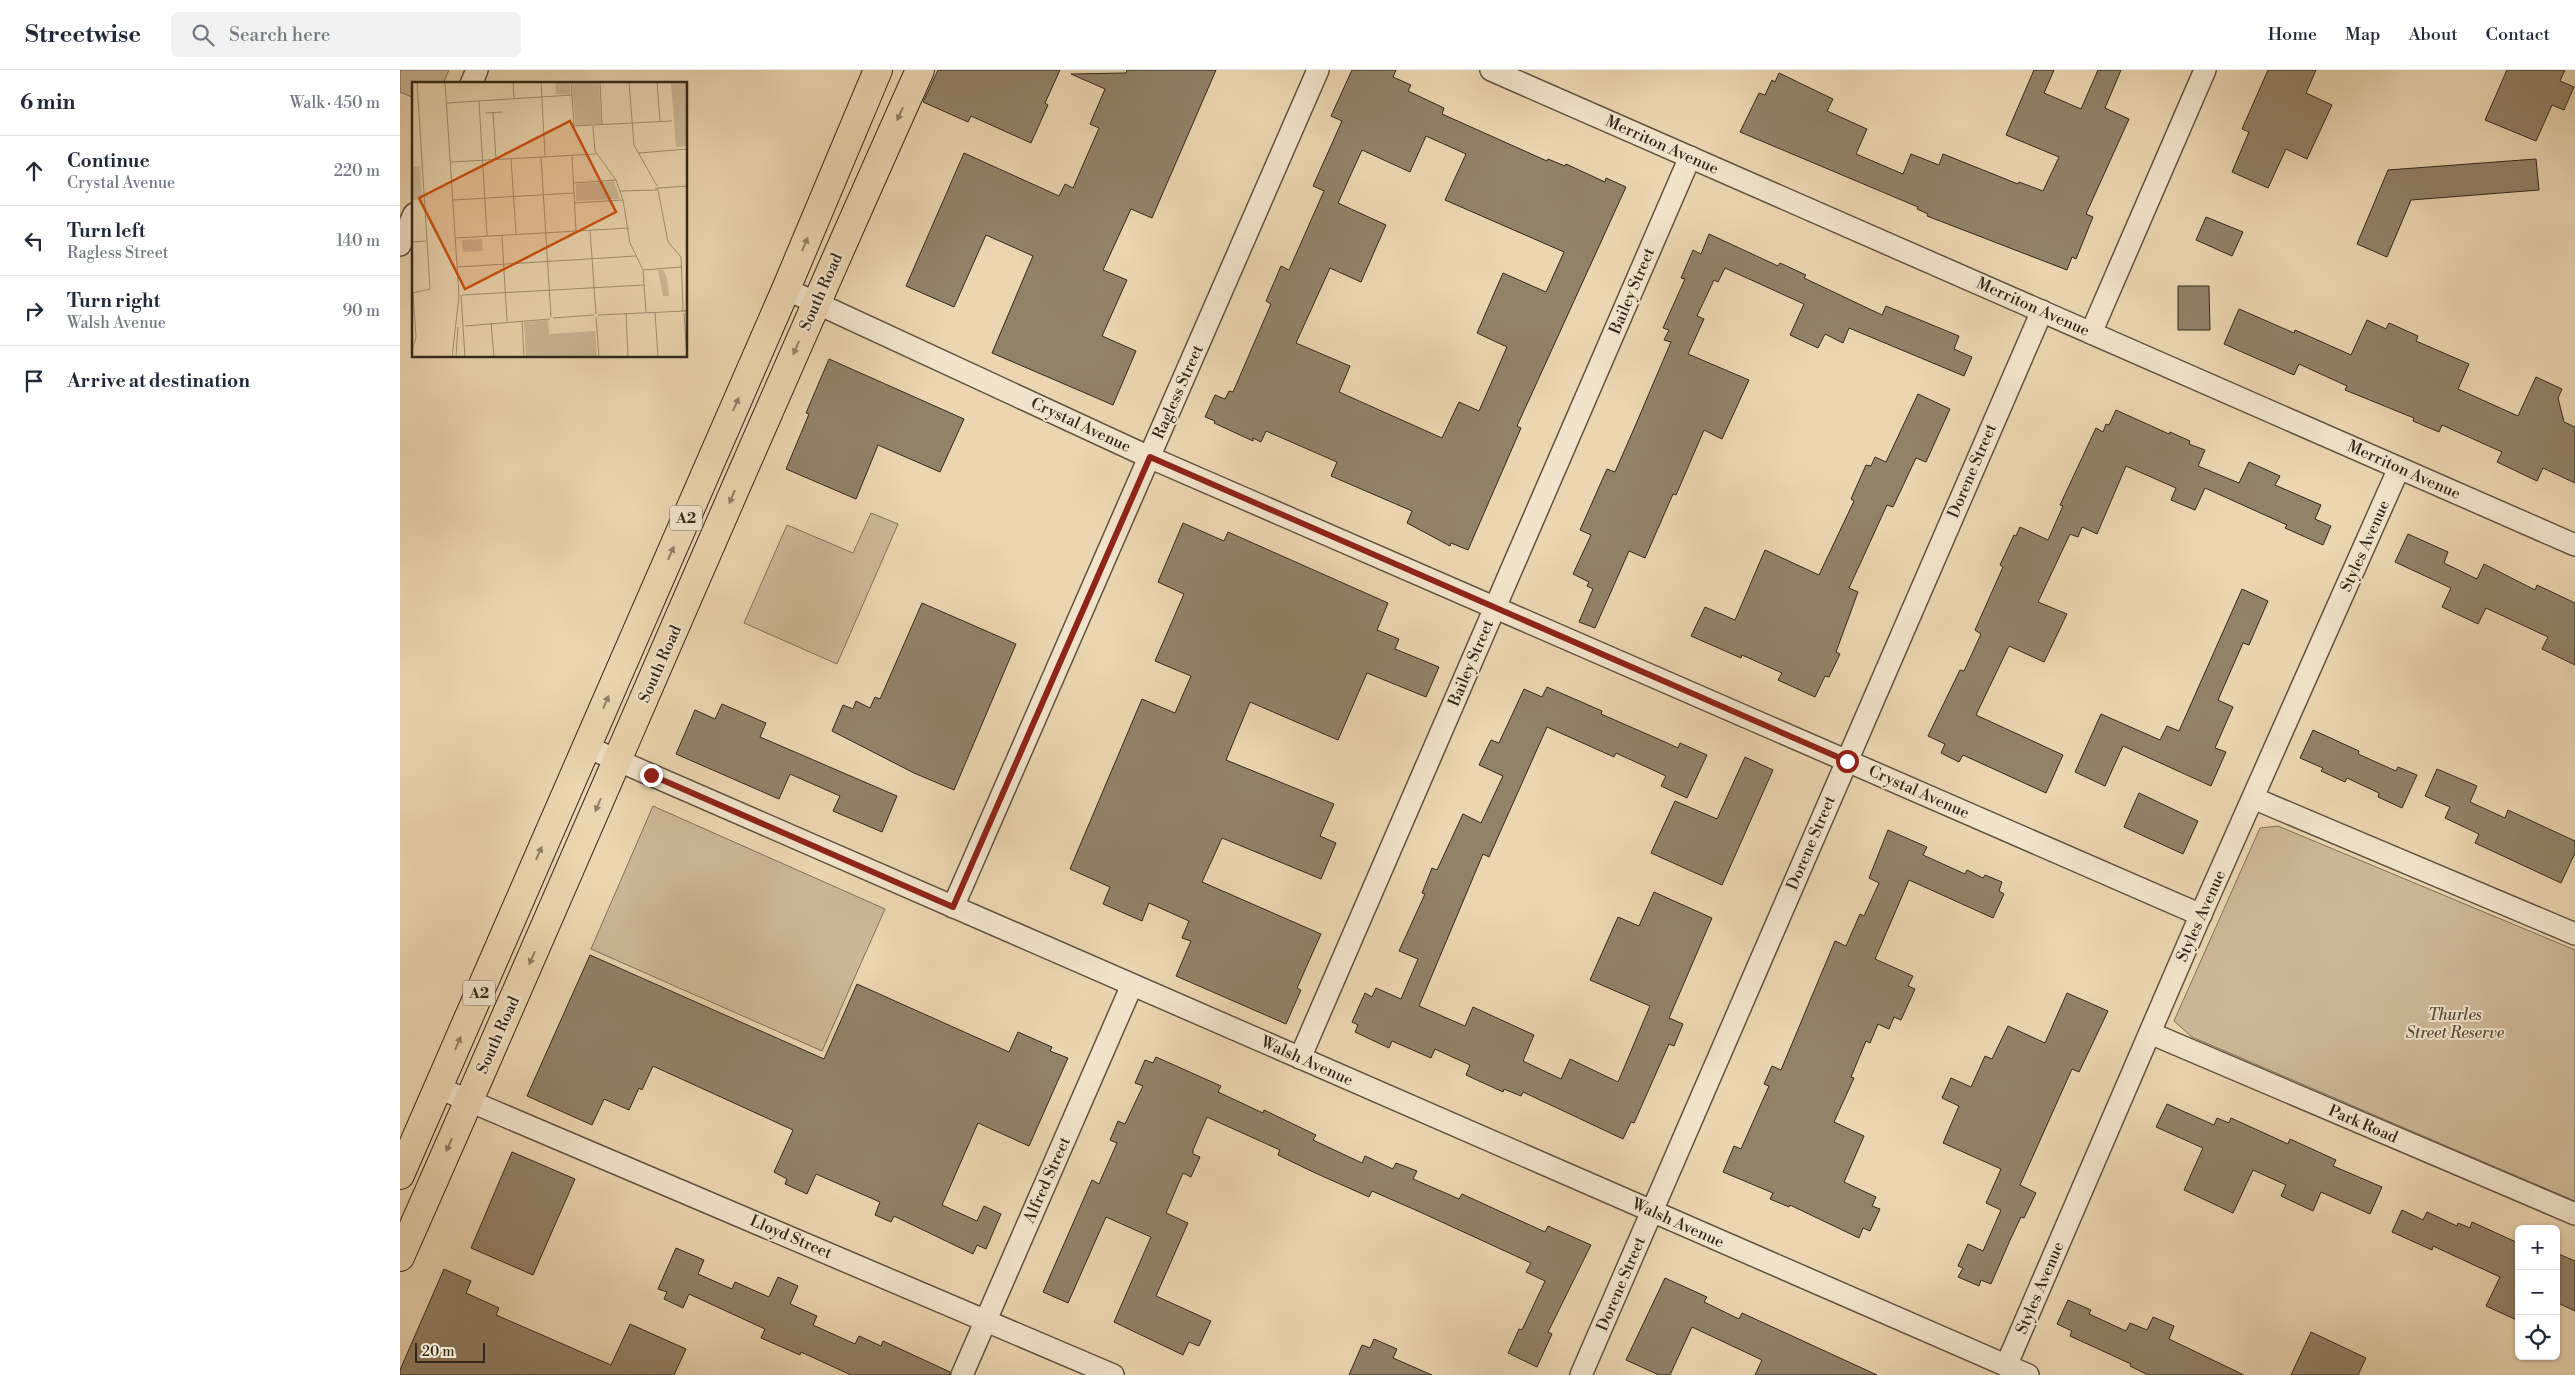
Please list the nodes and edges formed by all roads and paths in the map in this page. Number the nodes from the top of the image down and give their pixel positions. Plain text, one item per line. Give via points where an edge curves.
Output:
1 (477, 70) edge
2 (878, 70) edge
3 (920, 70) edge
4 (1318, 70) edge
5 (1491, 70) edge
6 (2205, 70) edge
7 (1515, 75) edge
8 (472, 82) edge
9 (1690, 157) junction
10 (412, 218) edge
11 (400, 245) edge
12 (786, 289) junction
13 (816, 303) junction
14 (2042, 311) junction
15 (2091, 333) junction
16 (1150, 457) junction
17 (2399, 468) junction
18 (2575, 545) edge
19 (1495, 608) junction
20 (587, 747) junction
21 (617, 760) junction
22 (1847, 761) junction
23 (2253, 798) junction
24 (953, 907) junction
25 (2201, 915) junction
26 (2575, 934) edge
27 (1132, 985) junction
28 (2150, 1033) junction
29 (1300, 1058) junction
30 (440, 1088) junction
31 (469, 1101) junction
32 (400, 1175) edge
33 (1652, 1212) junction
34 (2575, 1214) edge
35 (400, 1257) edge
36 (986, 1320) junction
37 (2006, 1366) junction
38 (962, 1375) edge
39 (1113, 1375) edge
40 (1581, 1375) edge
41 (2028, 1375) edge

1 - 8 street
12 -> 2 highway, South Road / A2
3 -> 13 highway, South Road / A2
4 - 16 street, Ragless Street
5 - 7 street, Merriton Avenue
6 - 15 street
7 - 9 street, Merriton Avenue
9 - 14 street, Merriton Avenue
9 - 19 street, Bailey Street
10 - 11 street
12 - 13 street, Crystal Avenue
20 -> 12 highway, South Road / A2
13 - 16 street, Crystal Avenue
13 -> 21 highway, South Road / A2
14 - 15 street, Merriton Avenue
14 - 22 street, Dorene Street
15 - 17 street, Merriton Avenue
16 - 19 street, Crystal Avenue
16 - 24 street, Ragless Street
17 - 18 street, Merriton Avenue
17 - 23 street, Styles Avenue
19 - 22 street, Crystal Avenue
19 - 29 street, Bailey Street
20 - 21 street, Walsh Avenue
30 -> 20 highway, South Road / A2 via 519,898
21 - 24 street, Walsh Avenue
21 -> 31 highway, South Road / A2
22 - 25 street, Crystal Avenue
22 - 33 street, Dorene Street
23 - 25 street, Styles Avenue
23 - 26 street
24 - 27 street, Walsh Avenue
25 - 28 street, Styles Avenue
27 - 29 street, Walsh Avenue
27 - 36 street, Alfred Street
28 - 34 street, Park Road
28 - 37 street, Styles Avenue
29 - 33 street, Walsh Avenue
30 - 31 street, Lloyd Street
30 - 32 highway, South Road / A2
31 -> 35 highway, South Road / A2
31 - 36 street, Lloyd Street
33 - 37 street, Walsh Avenue
33 - 40 street, Dorene Street
36 - 38 street, Alfred Street
36 - 39 street, Lloyd Street
37 - 41 street, Walsh Avenue

